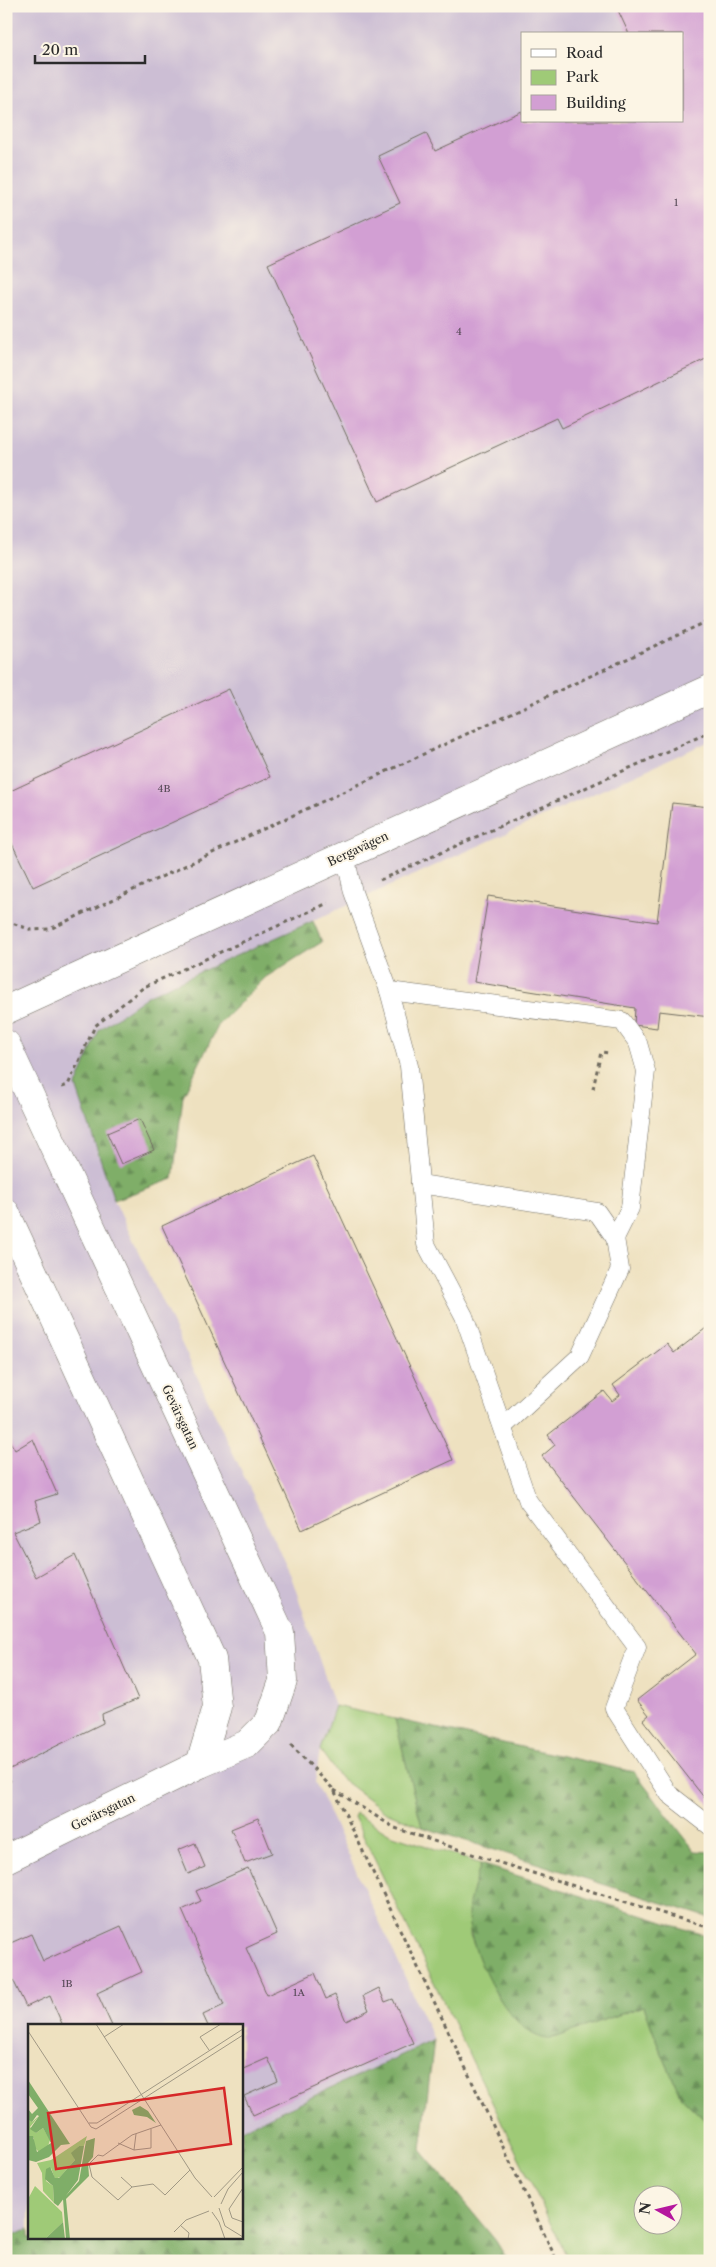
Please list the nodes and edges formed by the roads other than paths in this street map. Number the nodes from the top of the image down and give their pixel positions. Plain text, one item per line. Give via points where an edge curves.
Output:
1 (710, 689) edge
2 (344, 855) junction
3 (389, 991) junction
4 (6, 1010) edge
5 (6, 1044) edge
6 (420, 1184) junction
7 (6, 1213) edge
8 (615, 1238) junction
9 (503, 1427) junction
10 (200, 1764) junction
11 (710, 1826) edge
12 (6, 1859) edge

1 - 2 street, Bergavägen
2 - 3 lane via 353,892
2 - 4 street, Bergavägen
3 - 6 lane via 409,1066
3 - 8 lane via 622,1021 638,1043 646,1071 630,1208
5 - 10 street, Gevärsgatan via 280,1632 283,1681 269,1722 247,1744
6 - 8 lane via 597,1212
6 - 9 lane via 426,1244 464,1316
7 - 10 street via 212,1659 217,1707
8 - 9 lane via 620,1269 580,1356
9 - 11 lane via 528,1501 637,1647 614,1708 669,1794
10 - 12 street, Gevärsgatan

